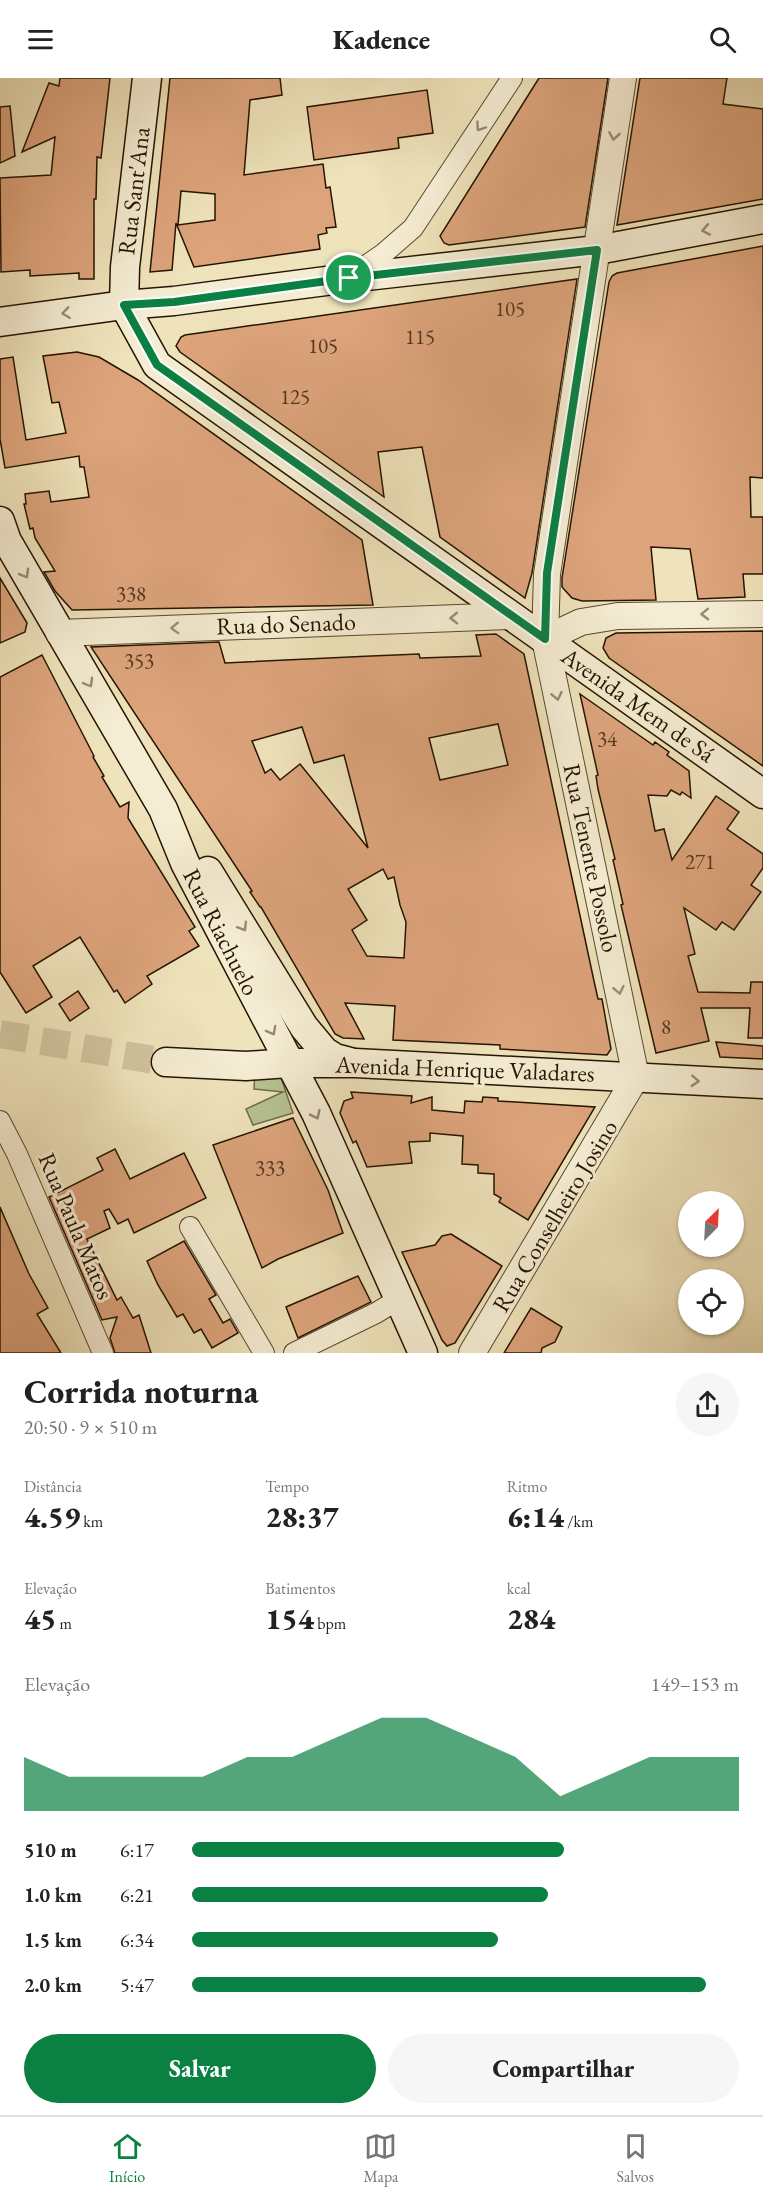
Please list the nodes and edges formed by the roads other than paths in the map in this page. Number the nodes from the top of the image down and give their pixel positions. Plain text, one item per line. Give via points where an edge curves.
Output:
1 (147, 78) edge
2 (512, 78) edge
3 (623, 78) edge
4 (763, 219) edge
5 (597, 250) junction
6 (349, 278) junction
7 (124, 305) junction
8 (0, 322) edge
9 (0, 521) edge
10 (763, 614) edge
11 (512, 616) junction
12 (59, 633) junction
13 (545, 639) junction
14 (763, 794) edge
15 (163, 809) junction
16 (166, 1062) tunnel mouth
17 (289, 1063) junction
18 (356, 1063) junction
19 (636, 1077) junction
20 (763, 1084) edge
21 (0, 1121) edge
22 (190, 1227) dead end
23 (399, 1299) junction
24 (423, 1348) edge
25 (474, 1352) edge
26 (103, 1353) edge
27 (264, 1353) edge
28 (294, 1353) edge

1 - 7 main road, Rua Sant'Ana via 124,267
2 -> 6 street via 413,228
3 -> 5 street, Rua Tenente Possolo
4 -> 5 main road
5 - 6 main road
5 - 13 street, Rua Tenente Possolo via 547,573
6 - 7 main road
7 -> 8 main road
7 - 11 main road, Avenida Mem de Sá via 157,365
9 -> 12 main road, Rua Riachuelo via 6,541
10 -> 13 street via 618,616 581,622
11 -> 12 street, Rua do Senado
11 - 13 main road, Avenida Mem de Sá
12 -> 15 main road, Rua Riachuelo
13 - 14 main road, Avenida Mem de Sá
13 -> 19 street, Rua Tenente Possolo
15 -> 17 main road, Rua Riachuelo via 185,863
15 -> 18 main road via 196,853 304,1027 324,1051
16 - 17 main road, Avenida Henrique Valadares via 246,1066
17 - 18 main road, Avenida Henrique Valadares
17 -> 23 main road, Rua Riachuelo via 316,1113
18 - 19 main road, Avenida Henrique Valadares
19 -> 20 main road, Avenida Henrique Valadares
19 - 25 street, Rua Conselheiro Josino
21 - 26 street, Rua Paula Matos
22 - 27 street
23 - 24 main road, Rua Riachuelo
23 - 28 street

